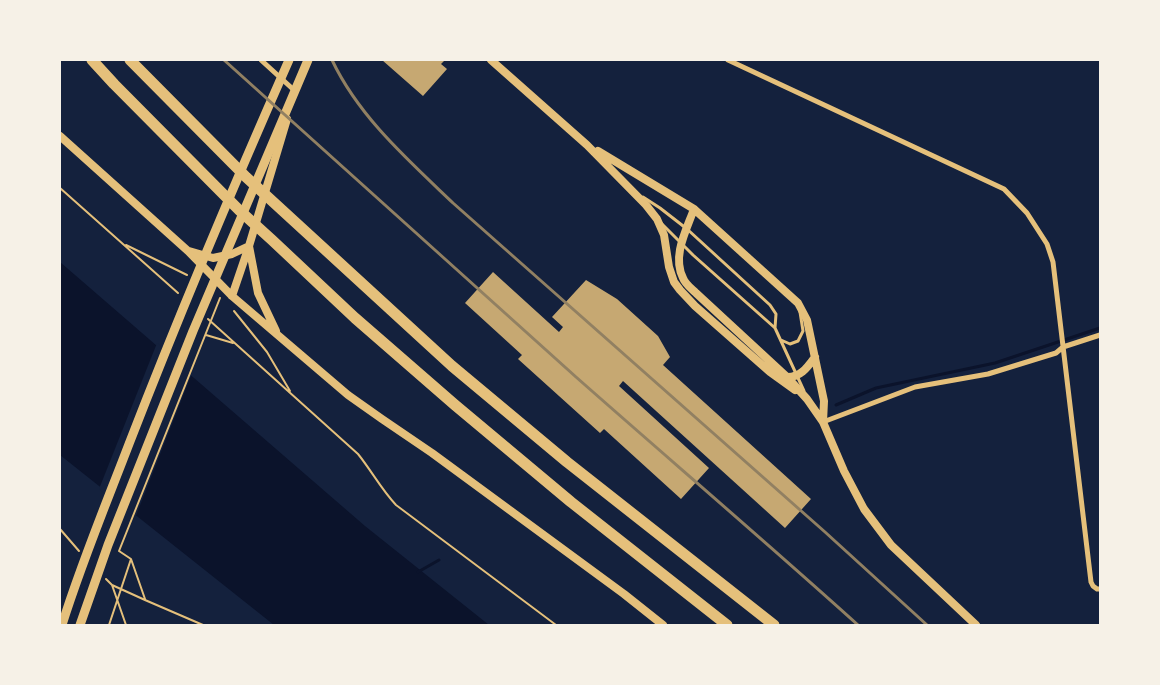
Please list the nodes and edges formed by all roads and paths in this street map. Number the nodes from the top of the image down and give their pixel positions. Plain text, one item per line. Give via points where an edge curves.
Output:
1 (92, 60) edge
2 (130, 60) edge
3 (261, 60) edge
4 (289, 60) edge
5 (304, 60) edge
6 (308, 60) edge
7 (491, 60) edge
8 (728, 60) edge
9 (295, 91) junction
10 (60, 136) edge
11 (587, 145) junction
12 (60, 188) edge
13 (634, 192) junction
14 (694, 209) junction
15 (657, 219) junction
16 (687, 229) junction
17 (124, 244) junction
18 (681, 244) junction
19 (249, 246) junction
20 (188, 251) junction
21 (187, 275) dead end
22 (221, 294) dead end
23 (216, 295) dead end
24 (182, 296) dead end
25 (232, 296) junction
26 (223, 300) dead end
27 (798, 303) junction
28 (230, 306) dead end
29 (202, 314) dead end
30 (775, 328) junction
31 (193, 331) junction
32 (278, 335) junction
33 (1100, 335) edge
34 (781, 340) junction
35 (1062, 342) junction
36 (235, 344) junction
37 (815, 357) junction
38 (770, 372) junction
39 (797, 376) junction
40 (788, 378) junction
41 (291, 394) junction
42 (807, 398) junction
43 (823, 422) junction
44 (60, 529) edge
45 (84, 557) dead end
46 (131, 559) junction
47 (104, 578) dead end
48 (112, 585) junction
49 (1100, 588) edge
50 (145, 600) junction
51 (62, 625) edge
52 (80, 625) edge
53 (109, 625) edge
54 (126, 625) edge
55 (203, 625) edge
56 (556, 625) edge
57 (663, 625) edge
58 (727, 625) edge
59 (774, 625) edge
60 (976, 625) edge

1 - 58 highway via 239,210 355,318 571,502
2 - 59 highway via 246,177 452,366 567,462
3 - 9 street
4 - 51 main road via 159,367
5 - 9 street
6 - 31 main road
7 - 11 street
8 - 35 street via 1004,189 1026,213 1047,244 1053,262
9 - 19 street
10 - 20 street
11 - 13 street
11 - 14 street
12 - 17 path
13 - 15 street
13 - 16 lane
14 - 16 street
14 - 27 street
15 - 18 lane
15 - 38 street via 664,235 674,282 695,306
16 - 18 street
16 - 30 lane via 770,305 776,314
17 - 21 path
17 - 24 path
18 - 30 lane
18 - 40 street via 679,261 683,279
19 - 20 street via 213,258
19 - 25 street
19 - 32 street via 258,293
20 - 25 street
22 - 46 path via 119,551
23 - 26 path
25 - 32 street
27 - 34 lane via 803,330 798,341 790,344
27 - 37 street via 807,320
28 - 41 path via 267,352
29 - 36 path
30 - 34 lane
31 - 36 path
31 - 52 main road via 108,545
32 - 57 street via 348,395 432,453
33 - 35 street
34 - 39 lane
35 - 43 street via 1056,353 988,374 914,387
35 - 49 street via 1091,582
36 - 41 path
37 - 39 street
37 - 43 street via 824,401
38 - 40 street
38 - 42 street
39 - 40 street
39 - 42 lane
40 - 42 street
41 - 56 path via 358,454 385,494 396,504
42 - 43 street
43 - 60 street via 864,509 891,545
44 - 45 path
46 - 50 path
46 - 53 path
47 - 48 path
48 - 50 path
48 - 54 path
50 - 55 path

